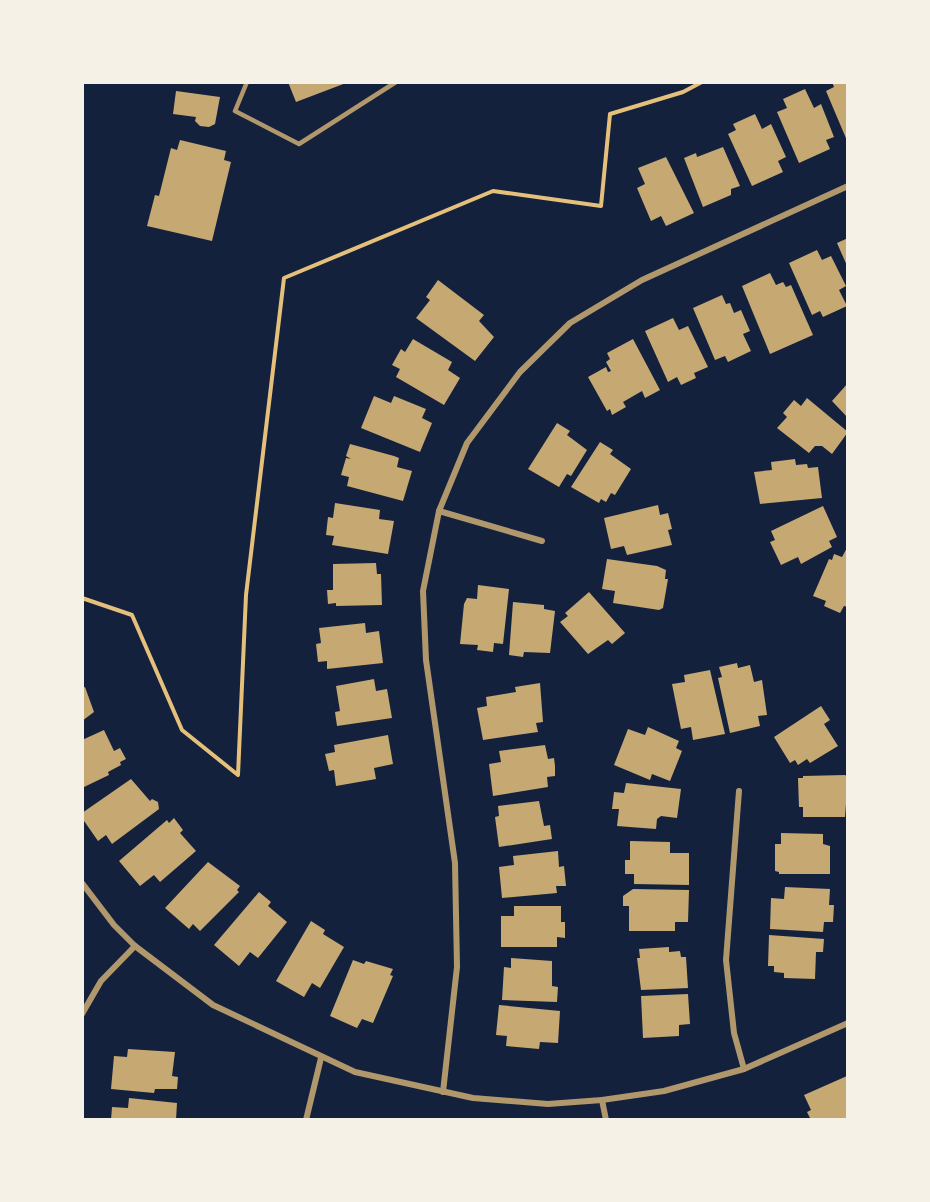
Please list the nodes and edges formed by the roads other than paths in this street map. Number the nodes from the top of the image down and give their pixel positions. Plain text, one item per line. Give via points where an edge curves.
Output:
1 (247, 82) edge
2 (396, 82) edge
3 (848, 186) edge
4 (439, 511) junction
5 (542, 541) dead end
6 (739, 791) dead end
7 (82, 884) edge
8 (135, 946) junction
9 (82, 1014) edge
10 (848, 1023) edge
11 (321, 1058) junction
12 (744, 1069) junction
13 (443, 1092) junction
14 (602, 1100) junction
15 (306, 1119) edge
16 (606, 1119) edge

1 - 2 lane via 235,111 299,144
3 - 4 street via 642,280 570,323 520,372 467,442
4 - 5 street
4 - 13 street via 423,591 426,660 455,863 457,967
6 - 12 street via 726,960 734,1033
7 - 8 street
8 - 9 street via 101,981
8 - 11 street via 213,1005
10 - 12 street
11 - 13 street via 355,1072
11 - 15 street
12 - 14 street via 664,1091
13 - 14 street via 548,1104
14 - 16 street

